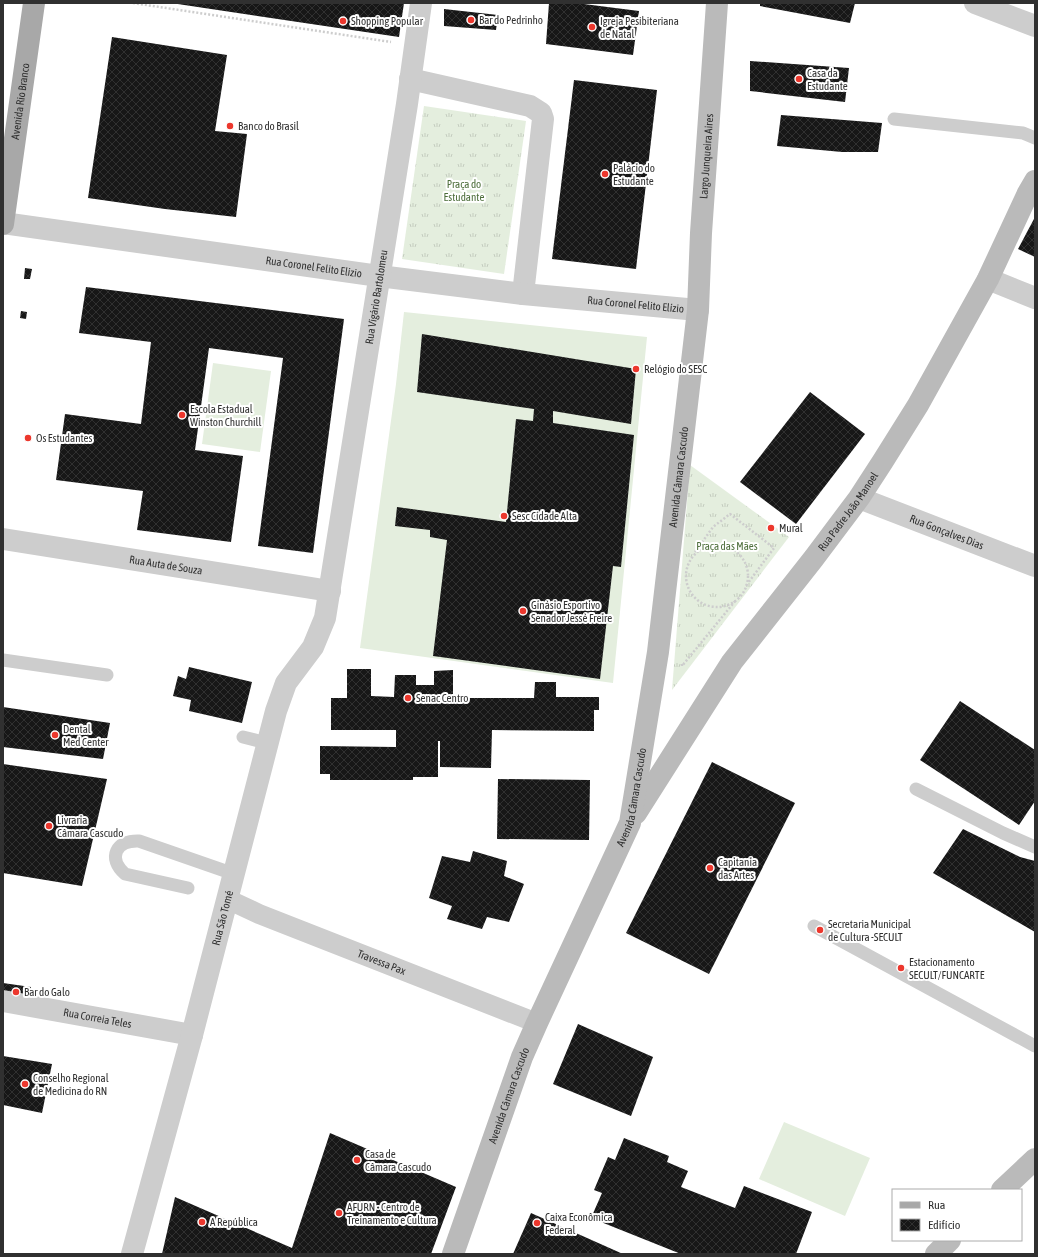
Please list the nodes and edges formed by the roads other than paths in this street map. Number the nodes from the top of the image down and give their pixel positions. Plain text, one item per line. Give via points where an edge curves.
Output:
1 (34, 3) edge
2 (421, 3) edge
3 (717, 3) edge
4 (975, 3) edge
5 (1035, 26) edge
6 (410, 79) junction
7 (894, 119) dead end
8 (1035, 138) edge
9 (1035, 181) edge
10 (3, 223) edge
11 (379, 276) junction
12 (988, 279) junction
13 (523, 294) junction
14 (1035, 298) edge
15 (698, 310) junction
16 (859, 498) junction
17 (3, 539) edge
18 (1035, 566) edge
19 (330, 591) junction
20 (3, 660) edge
21 (108, 674) dead end
22 (243, 737) dead end
23 (267, 743) junction
24 (916, 789) dead end
25 (630, 823) junction
26 (1035, 847) edge
27 (234, 874) junction
28 (188, 888) dead end
29 (227, 899) junction
30 (814, 926) dead end
31 (3, 1001) edge
32 (537, 1023) junction
33 (192, 1035) junction
34 (1035, 1046) edge
35 (1035, 1159) edge
36 (1003, 1189) edge
37 (949, 1241) edge
38 (132, 1254) edge
39 (453, 1254) edge
40 (936, 1254) edge

1 - 10 main road, Avenida Rio Branco
2 - 6 street, Rua Vigário Bartolomeu
3 - 15 main road, Largo Junqueira Aires
4 - 5 street
6 - 11 street, Rua Vigário Bartolomeu
6 - 13 street via 530,106 541,113 543,119
7 - 8 lane via 1022,133
9 - 12 main road, Rua Padre João Manoel
10 - 11 street, Rua Coronel Felito Elízio
11 - 13 street, Rua Coronel Felito Elízio
11 - 19 street, Rua Vigário Bartolomeu
12 - 14 street
12 - 16 main road, Rua Padre João Manoel via 918,406
13 - 15 street, Rua Coronel Felito Elízio
15 - 25 main road, Avenida Câmara Cascudo via 658,652
16 - 18 street, Rua Gonçalves Dias
16 - 25 main road, Rua Padre João Manoel via 732,662
17 - 19 street, Rua Auta de Souza
19 - 23 street, Rua São Tomé via 325,618 313,647 286,683
20 - 21 lane
22 - 23 lane
23 - 27 street, Rua São Tomé
24 - 26 lane
25 - 32 main road, Avenida Câmara Cascudo
27 - 28 lane via 139,841 131,840 120,846 115,862 125,874
27 - 29 street, Rua São Tomé
29 - 32 street, Travessa Pax via 259,914
29 - 33 street, Rua São Tomé
30 - 34 lane
31 - 33 street, Rua Correia Teles
32 - 39 main road, Avenida Câmara Cascudo via 514,1080
33 - 38 street, Rua São Tomé
35 - 36 main road
37 - 40 main road

